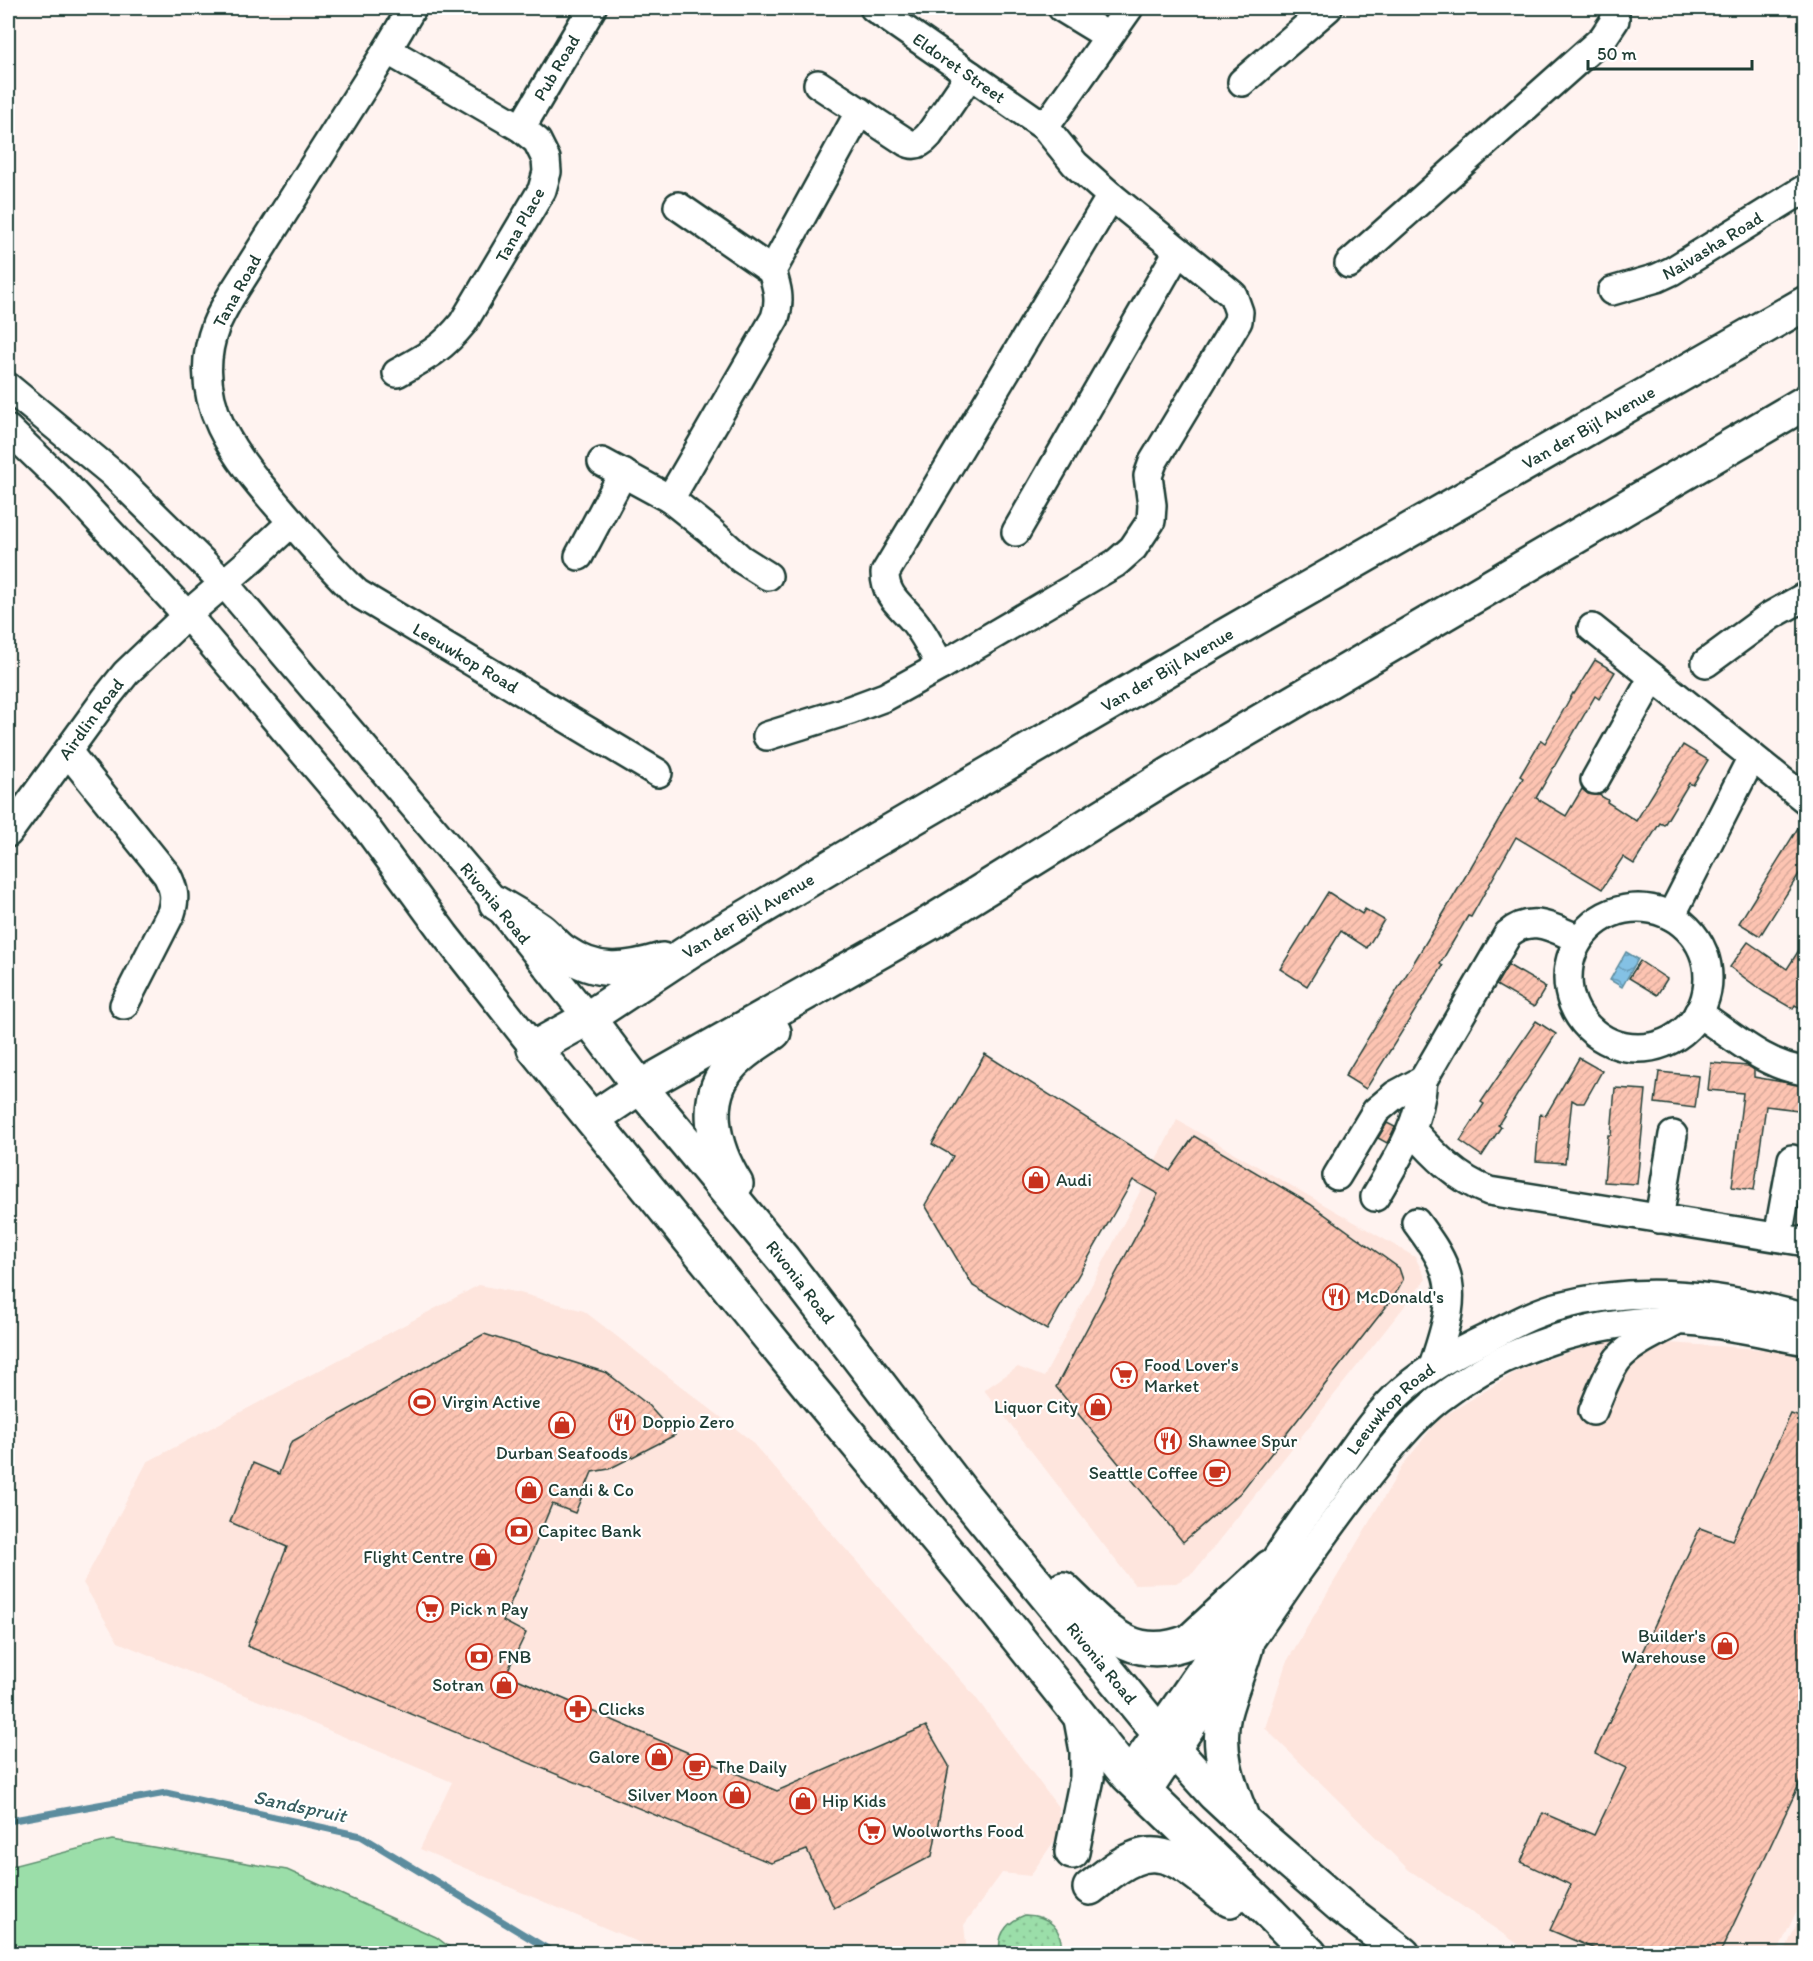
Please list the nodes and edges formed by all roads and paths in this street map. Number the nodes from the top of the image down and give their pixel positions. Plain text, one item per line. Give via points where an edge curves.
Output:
1 (412, 8) edge
2 (592, 8) edge
3 (874, 8) edge
4 (1062, 8) edge
5 (1130, 8) edge
6 (1328, 8) edge
7 (1615, 8) edge
8 (1108, 36) junction
9 (387, 50) junction
10 (970, 75) junction
11 (1242, 82) dead end
12 (818, 84) dead end
13 (860, 111) junction
14 (1045, 127) junction
15 (521, 128) junction
16 (1806, 188) edge
17 (1111, 196) junction
18 (678, 206) dead end
19 (1178, 251) junction
20 (1349, 264) dead end
21 (772, 271) junction
22 (1612, 291) dead end
23 (1806, 303) edge
24 (397, 373) dead end
25 (8, 387) edge
26 (1806, 402) edge
27 (8, 429) edge
28 (670, 500) junction
29 (292, 522) junction
30 (1016, 532) dead end
31 (579, 556) dead end
32 (768, 576) dead end
33 (224, 583) junction
34 (1806, 596) edge
35 (187, 615) junction
36 (1592, 628) dead end
37 (1706, 663) dead end
38 (942, 666) junction
39 (1653, 677) junction
40 (766, 736) dead end
41 (68, 752) junction
42 (1752, 757) junction
43 (658, 773) dead end
44 (1595, 780) dead end
45 (1806, 800) edge
46 (8, 833) edge
47 (496, 903) junction
48 (1671, 916) junction
49 (930, 923) junction
50 (1579, 939) junction
51 (691, 950) junction
52 (124, 1005) dead end
53 (1698, 1013) junction
54 (588, 1018) junction
55 (534, 1048) junction
56 (1806, 1071) edge
57 (1423, 1080) junction
58 (640, 1087) junction
59 (592, 1119) junction
60 (1412, 1130) junction
61 (1673, 1135) dead end
62 (1792, 1159) dead end
63 (1337, 1176) dead end
64 (1375, 1197) dead end
65 (1659, 1219) junction
66 (1416, 1222) dead end
67 (1778, 1237) junction
68 (1806, 1242) edge
69 (783, 1259) junction
70 (1806, 1318) edge
71 (1678, 1320) junction
72 (1806, 1341) edge
73 (1433, 1367) junction
74 (1593, 1411) dead end
75 (967, 1499) junction
76 (1270, 1567) junction
77 (1246, 1647) junction
78 (1081, 1719) junction
79 (1166, 1742) junction
80 (1137, 1785) junction
81 (1242, 1820) junction
82 (1072, 1852) dead end
83 (1090, 1888) dead end
84 (1270, 1912) junction
85 (1310, 1953) edge
86 (1403, 1953) edge

1 - 9 street, Tana Road
2 - 15 street, Pub Road
3 - 10 street, Eldoret Street
4 - 8 street
5 - 8 street
6 - 11 street
7 - 20 street via 1615,20 1603,38
8 - 14 street
9 - 15 street, Tana Place
9 - 29 street, Tana Road via 231,296 216,324 209,350 212,403 227,441
10 - 13 street via 929,135 917,144 906,142
10 - 14 street, Eldoret Street
12 - 13 street
13 - 21 street
14 - 17 street, Eldoret Street via 1074,164
15 - 24 street, Tana Place via 537,141 546,159 547,172 537,201 463,323 433,353
16 - 22 street, Naivasha Road via 1672,271
17 - 19 street, Eldoret Street
17 - 38 street via 885,573 888,592 919,627
18 - 21 street
19 - 30 street
19 - 38 street, Eldoret Street via 1233,295 1238,321 1153,462 1148,476 1152,505 1144,534 1116,563
21 - 28 street via 778,293 775,318
23 - 51 main road, Van der Bijl Avenue via 1202,649
25 - 33 street via 112,472
26 - 49 main road via 1172,773
27 - 35 street
28 - 31 street via 612,467
28 - 32 street via 741,559
29 - 33 street
29 - 43 street, Leeuwkop Road via 346,583 370,603
33 - 35 street
33 - 47 street, Rivonia Road
34 - 37 street via 1770,616
35 - 41 street, Airdlin Road via 116,684
35 - 55 street via 360,819
36 - 39 street
38 - 40 street, Eldoret Street via 885,697
39 - 42 street
39 - 44 street
41 - 46 street, Airdlin Road
41 - 52 street via 174,888 171,913
42 - 45 street
42 - 48 street
47 - 51 main road via 542,931 561,951 602,969 621,970
47 - 54 street, Rivonia Road
48 - 50 street via 1652,909 1631,908 1611,913
48 - 53 street via 1698,942 1705,959 1705,996
49 - 58 main road
49 - 69 main road via 745,1051 722,1079 712,1113 718,1152
50 - 53 street via 1570,960 1572,1004 1600,1038 1621,1047 1643,1048 1665,1042 1684,1030
50 - 57 street via 1538,923 1516,926
51 - 54 main road, Van der Bijl Avenue
53 - 56 street via 1764,1057 1784,1067
54 - 55 main road, Van der Bijl Avenue
54 - 58 main road, Rivonia Road
55 - 59 main road
57 - 60 street via 1421,1104
57 - 63 street via 1376,1111
58 - 59 main road
58 - 69 main road, Rivonia Road
59 - 78 main road
60 - 64 street
60 - 65 street via 1463,1178 1489,1191
61 - 65 street
62 - 67 street
65 - 67 street
66 - 73 street via 1440,1258 1449,1294 1447,1321
67 - 68 street
69 - 75 main road, Rivonia Road
70 - 73 street, Leeuwkop Road via 1767,1307 1677,1294 1605,1297 1558,1306 1471,1345
71 - 72 street, Leeuwkop Road
71 - 74 street via 1618,1360
71 - 77 street, Leeuwkop Road via 1570,1334 1513,1356 1439,1400 1407,1430 1328,1528
73 - 76 street, Leeuwkop Road via 1385,1407
75 - 76 main road via 1108,1630 1136,1648 1153,1650 1190,1641
75 - 79 main road, Rivonia Road
76 - 79 street, Leeuwkop Road
77 - 79 street, Leeuwkop Road
77 - 81 main road via 1223,1716 1221,1735 1229,1784
78 - 80 main road
78 - 82 main road via 1087,1778
79 - 80 street, Leeuwkop Road
79 - 81 main road, Rivonia Road
80 - 84 main road
81 - 86 main road, Rivonia Road via 1342,1907
83 - 84 main road via 1132,1859 1156,1854 1183,1864 1239,1907 1253,1913
84 - 85 main road

